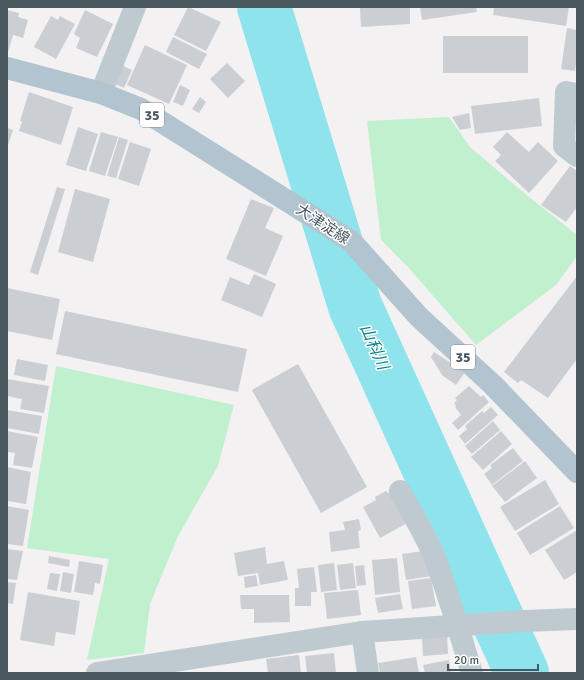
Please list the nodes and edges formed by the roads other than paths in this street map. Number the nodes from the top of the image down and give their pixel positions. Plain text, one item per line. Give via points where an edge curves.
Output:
1 (135, 7) edge
2 (7, 68) edge
3 (101, 93) junction
4 (577, 94) edge
5 (577, 156) edge
6 (577, 472) edge
7 (400, 491) dead end
8 (577, 619) edge
9 (462, 626) junction
10 (362, 632) junction
11 (165, 668) edge
12 (97, 673) edge
13 (368, 673) edge
14 (472, 673) edge

1 - 3 street
2 - 3 main road, 大津淀線 / 35
3 - 6 main road, 大津淀線 / 35 via 141,109 351,241 420,316 493,385
4 - 5 street via 566,92 564,146
7 - 9 street via 433,555
8 - 9 street
9 - 10 street
9 - 14 street
10 - 11 street
10 - 13 street
11 - 12 street

